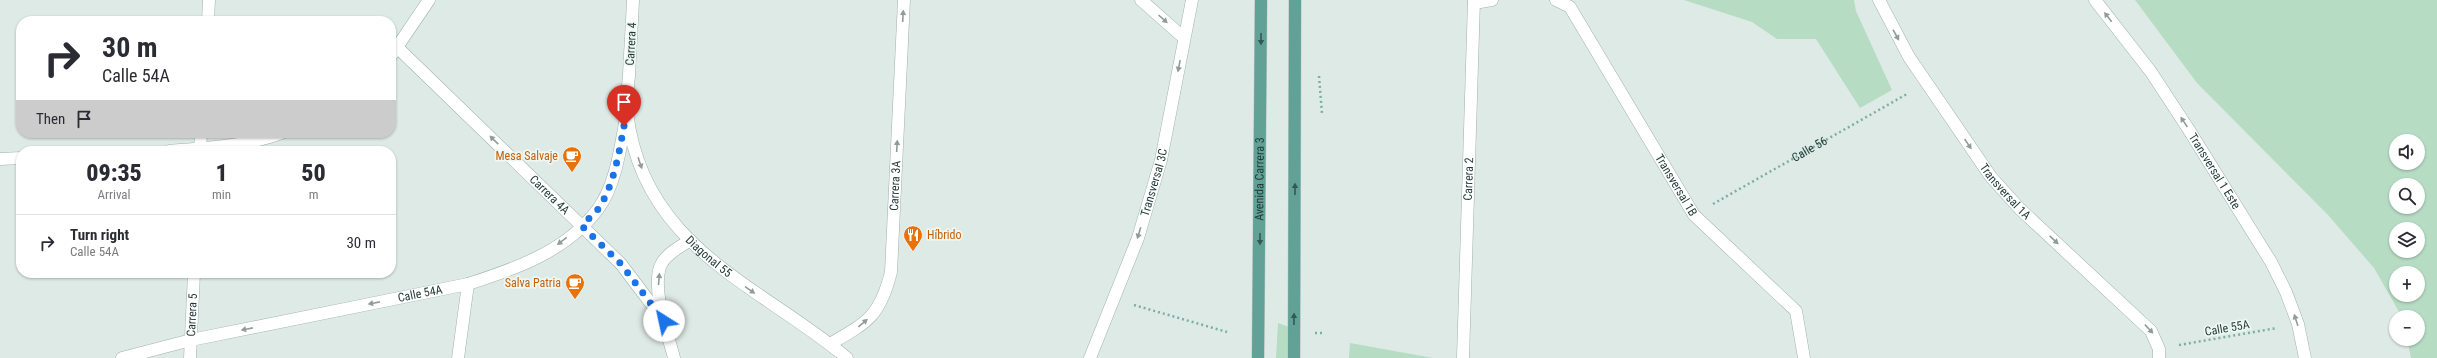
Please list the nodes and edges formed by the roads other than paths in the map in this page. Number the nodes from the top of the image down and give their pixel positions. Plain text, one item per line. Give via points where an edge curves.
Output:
1 (209, 0) edge
2 (429, 0) edge
3 (633, 0) edge
4 (904, 0) edge
5 (1141, 0) edge
6 (1192, 0) edge
7 (1261, 0) edge
8 (1295, 0) edge
9 (1492, 0) edge
10 (1556, 0) edge
11 (1879, 0) edge
12 (2095, 0) edge
13 (1474, 1) edge
14 (208, 16) edge
15 (1184, 38) junction
16 (396, 50) edge
17 (396, 53) edge
18 (627, 111) junction
19 (266, 138) edge
20 (222, 146) edge
21 (0, 158) edge
22 (16, 158) edge
23 (582, 226) junction
24 (690, 240) junction
25 (194, 278) edge
26 (468, 284) junction
27 (664, 321) junction
28 (191, 340) junction
29 (830, 344) junction
30 (2159, 353) edge
31 (122, 358) edge
32 (190, 358) edge
33 (458, 358) edge
34 (674, 358) edge
35 (847, 358) edge
36 (1090, 358) edge
37 (1258, 358) edge
38 (1294, 358) edge
39 (1463, 358) edge
40 (1804, 358) edge
41 (2305, 358) edge

1 - 14 street
2 - 16 street, Carrera 4A
3 - 18 street, Carrera 4
29 -> 4 street, Carrera 3A via 864,324 886,293 891,272
5 -> 15 street
6 - 15 street, Transversal 3C
7 -> 37 main road, Avenida Carrera 3
38 -> 8 main road
9 - 13 street
10 - 40 street, Transversal 1B via 1570,7 1694,215 1796,311
11 -> 30 street, Transversal 1A via 1894,33 1991,177 2004,193 2152,331
41 -> 12 street, Transversal 1 Este via 2298,324 2271,262 2151,72
13 - 39 street, Carrera 2
15 -> 36 street, Transversal 3C via 1161,160 1138,238
23 -> 17 street, Carrera 4A
18 - 23 street, Calle 54A via 619,154 608,189 598,208
18 -> 24 street, Diagonal 55 via 634,145 647,181 665,212
19 - 20 street
21 - 22 street
23 -> 26 street, Calle 54A via 547,253 508,271
23 - 27 street, Carrera 4A via 621,264
27 -> 24 street via 657,281 660,266 673,251
24 -> 29 street, Diagonal 55 via 746,287
25 - 28 street, Carrera 5
26 -> 28 street, Calle 54A
26 - 33 street
27 - 34 street
28 - 31 street, Calle 54A
28 - 32 street, Carrera 5
29 - 35 street, Diagonal 55

